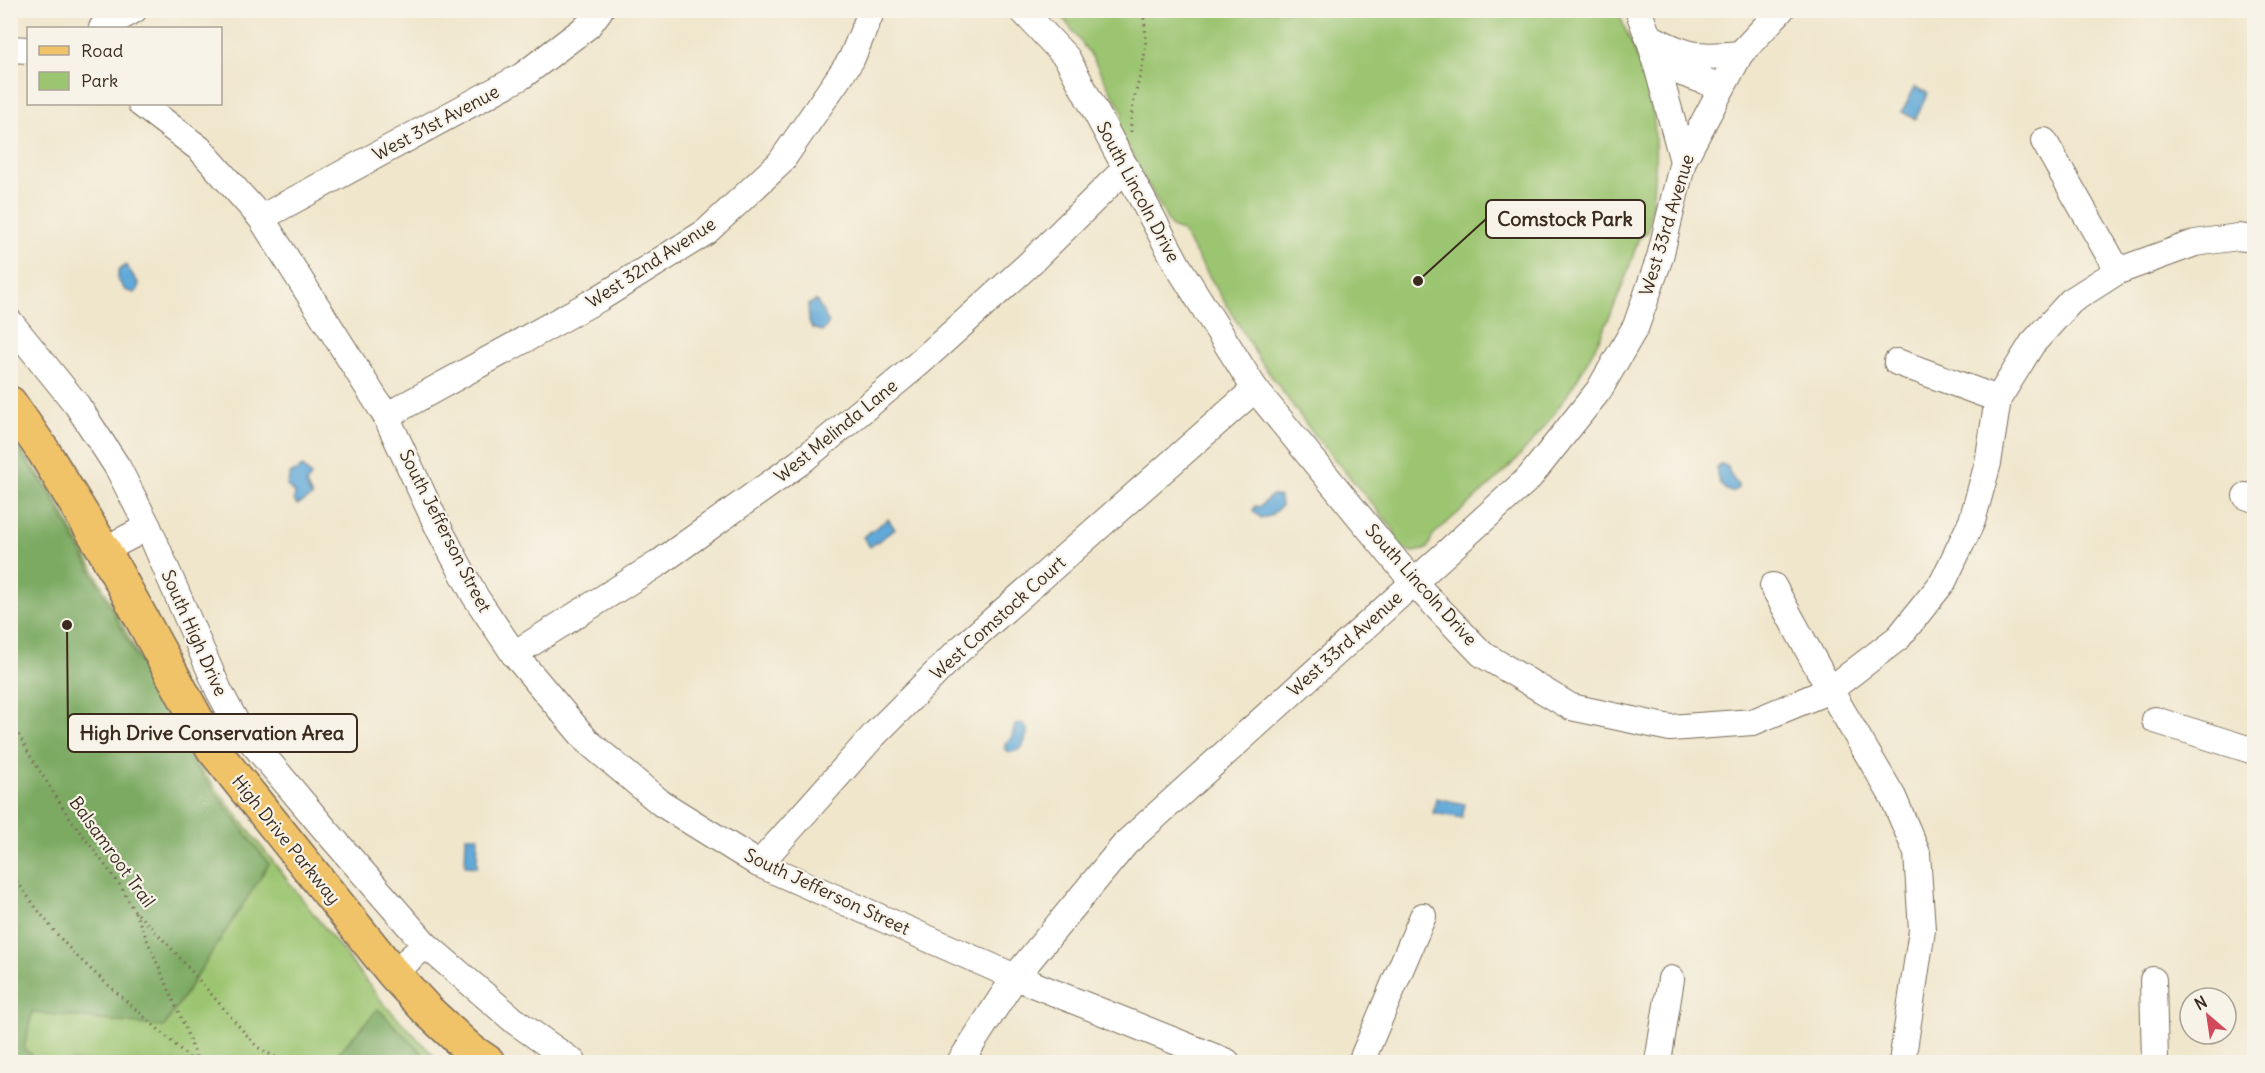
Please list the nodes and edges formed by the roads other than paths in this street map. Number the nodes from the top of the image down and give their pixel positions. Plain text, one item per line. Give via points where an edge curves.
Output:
1 (134, 10) edge
2 (600, 10) edge
3 (872, 10) edge
4 (1022, 10) edge
5 (1638, 10) edge
6 (1781, 10) edge
7 (104, 27) edge
8 (1651, 47) junction
9 (10, 49) edge
10 (27, 50) edge
11 (1740, 54) junction
12 (1722, 87) junction
13 (142, 105) edge
14 (2044, 141) dead end
15 (1683, 161) junction
16 (1126, 168) junction
17 (261, 218) junction
18 (2254, 239) edge
19 (2118, 272) junction
20 (16, 338) edge
21 (1898, 362) dead end
22 (1255, 389) junction
23 (1998, 399) junction
24 (10, 403) edge
25 (386, 416) junction
26 (148, 527) junction
27 (104, 550) junction
28 (1413, 582) junction
29 (1773, 586) dead end
30 (514, 654) junction
31 (1830, 690) junction
32 (2155, 720) dead end
33 (2254, 751) edge
34 (759, 864) junction
35 (1423, 916) dead end
36 (426, 945) junction
37 (393, 973) junction
38 (1015, 977) junction
39 (1671, 979) dead end
40 (2153, 980) dead end
41 (488, 1062) edge
42 (573, 1062) edge
43 (960, 1062) edge
44 (1227, 1062) edge
45 (1361, 1062) edge
46 (1658, 1062) edge
47 (1902, 1062) edge
48 (2155, 1062) edge

1 - 7 street
2 - 17 street, West 31st Avenue via 588,26 522,76
3 - 25 street, West 32nd Avenue via 851,60 780,163 706,232 600,298
4 - 16 street, South Lincoln Drive via 1067,58
5 - 8 street
6 - 11 street, West 33rd Avenue
8 - 11 street via 1692,56
8 - 12 street via 1682,73
8 - 15 street
9 - 10 street
11 - 12 street, West 33rd Avenue
12 - 15 street, West 33rd Avenue
13 - 17 street, South Jefferson Street via 200,149
14 - 19 street
15 - 28 street, West 33rd Avenue via 1660,257 1639,316 1599,390 1529,478
16 - 22 street, South Lincoln Drive via 1178,266
16 - 30 street, West Melinda Lane via 1028,266 800,463 659,563
17 - 25 street, South Jefferson Street
18 - 19 street, South Lincoln Drive via 2238,237 2195,243
19 - 23 street, South Lincoln Drive via 2071,301 2032,344
20 - 26 street, South High Drive via 77,405 118,468
21 - 23 street
22 - 28 street, South Lincoln Drive
22 - 34 street, West Comstock Court via 957,652 874,735
23 - 31 street, South Lincoln Drive via 1988,463 1972,521 1943,582 1899,637
24 - 27 main road, High Drive Parkway
25 - 30 street, South Jefferson Street via 475,596
26 - 27 street
26 - 36 street, South High Drive via 237,724
27 - 37 main road, High Drive Parkway via 213,749
28 - 31 street, South Lincoln Drive via 1482,654 1571,707 1670,728 1753,722
28 - 38 street, West 33rd Avenue via 1126,843
29 - 31 street
30 - 34 street, South Jefferson Street via 587,741 661,802
31 - 47 street via 1893,797 1917,854 1922,930
32 - 33 street
34 - 38 street, South Jefferson Street
35 - 45 street
36 - 37 street
36 - 42 street, South High Drive via 516,1022
37 - 41 main road, High Drive Parkway via 428,1011
38 - 43 street, West 33rd Avenue
38 - 44 street, South Jefferson Street
39 - 46 street
40 - 48 street

